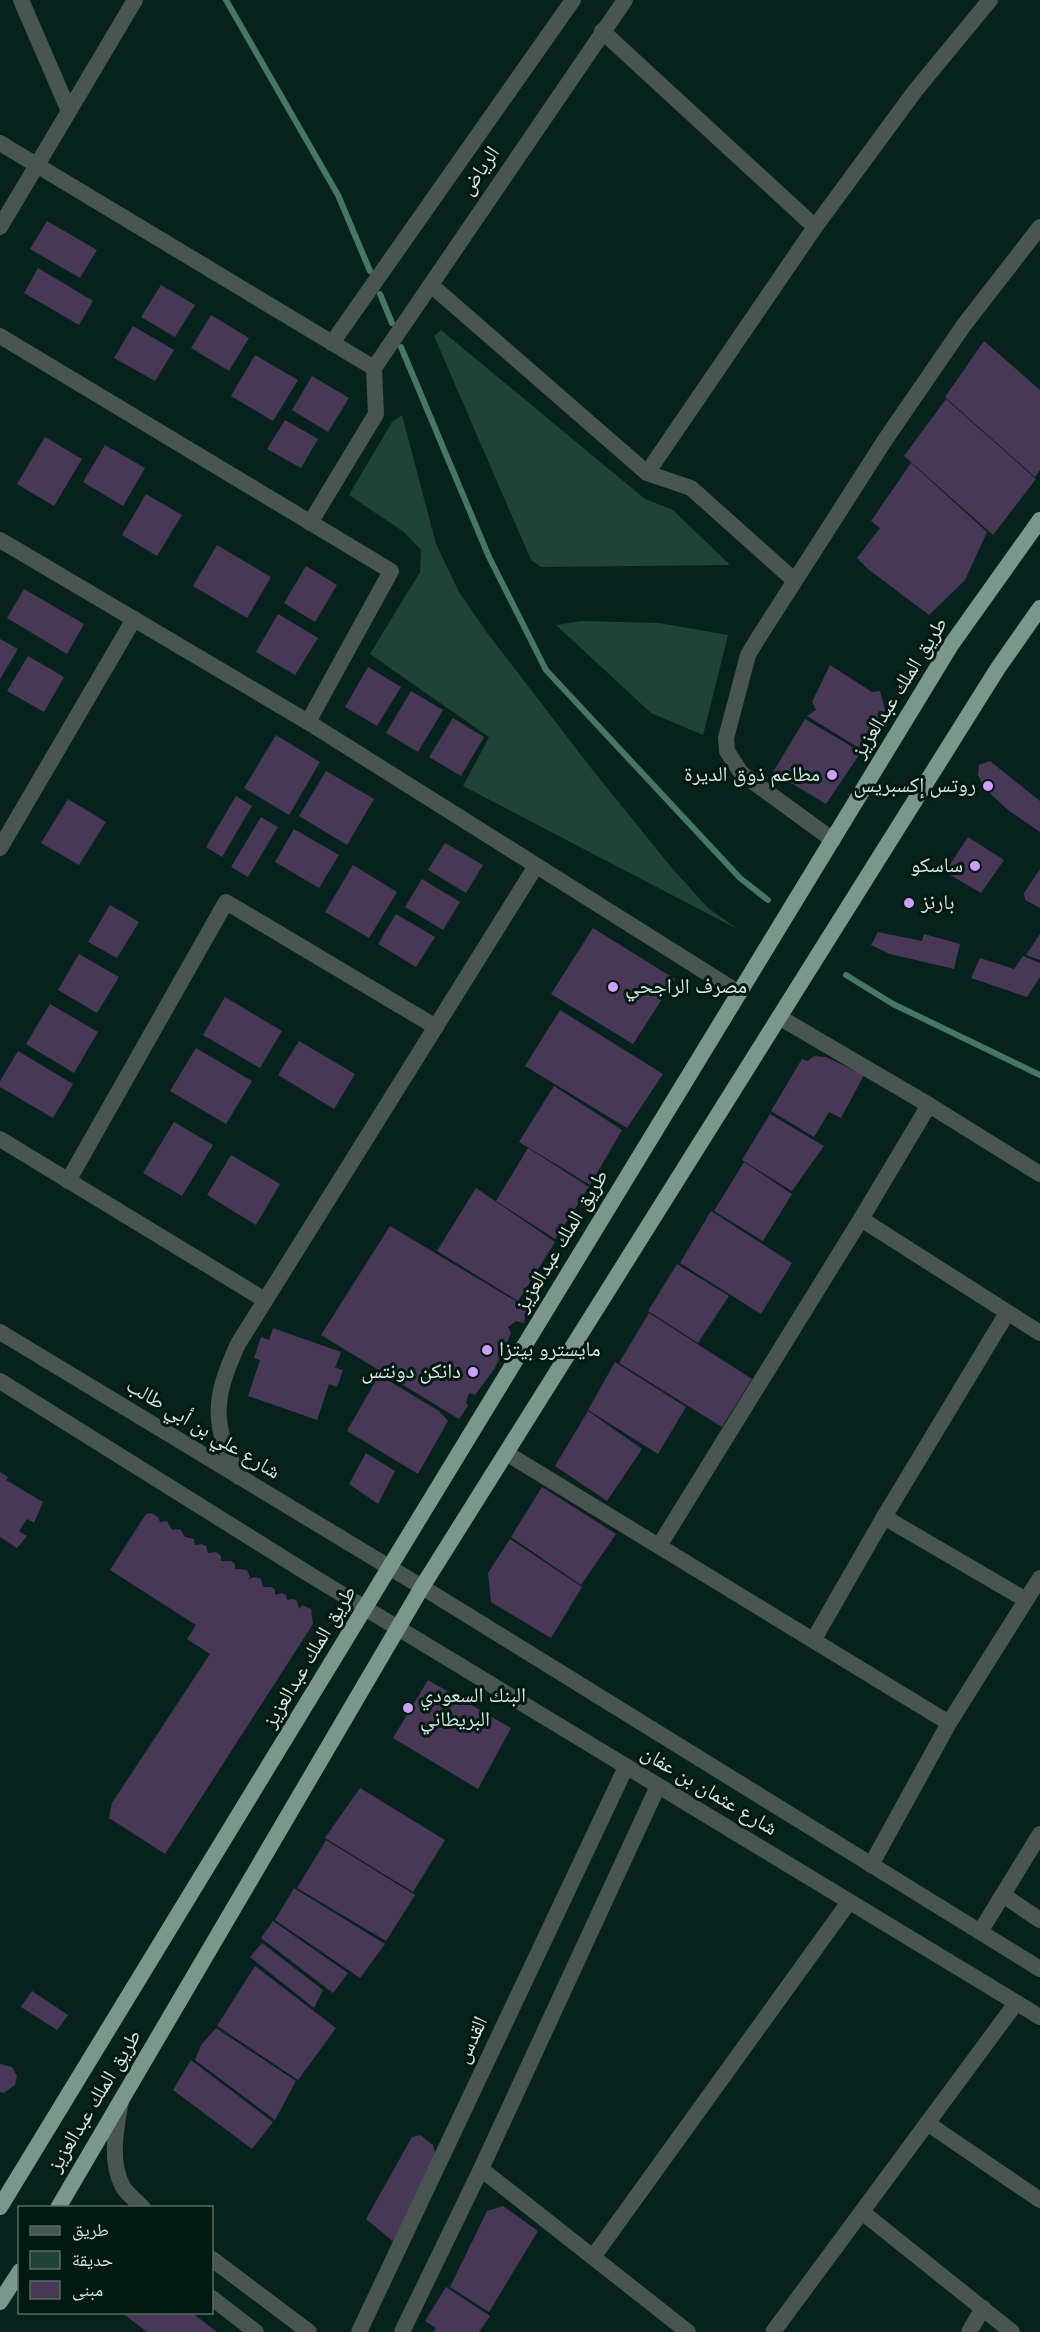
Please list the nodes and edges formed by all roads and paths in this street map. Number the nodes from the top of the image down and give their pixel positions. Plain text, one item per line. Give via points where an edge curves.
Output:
1 (21, 0) edge
2 (135, 0) edge
3 (625, 0) edge
4 (990, 0) edge
5 (570, 1) edge
6 (602, 31) junction
7 (69, 111) junction
8 (0, 143) edge
9 (37, 165) junction
10 (0, 226) edge
11 (815, 227) junction
12 (1040, 227) edge
13 (431, 285) junction
14 (0, 336) edge
15 (332, 343) junction
16 (374, 368) junction
17 (647, 473) junction
18 (1040, 520) edge
19 (310, 523) junction
20 (0, 540) edge
21 (794, 580) junction
22 (1040, 608) edge
23 (134, 619) junction
24 (308, 722) junction
25 (833, 840) junction
26 (0, 848) edge
27 (536, 866) junction
28 (739, 993) junction
29 (779, 1017) junction
30 (436, 1027) junction
31 (929, 1105) junction
32 (0, 1139) edge
33 (1040, 1174) edge
34 (68, 1181) junction
35 (861, 1219) junction
36 (265, 1300) junction
37 (1007, 1313) junction
38 (0, 1332) edge
39 (1040, 1333) edge
40 (0, 1381) edge
41 (506, 1453) junction
42 (239, 1477) junction
43 (884, 1517) junction
44 (659, 1546) junction
45 (387, 1565) junction
46 (1040, 1578) edge
47 (422, 1587) junction
48 (1026, 1600) junction
49 (361, 1605) junction
50 (398, 1628) junction
51 (814, 1639) junction
52 (949, 1722) junction
53 (626, 1767) junction
54 (658, 1786) junction
55 (1040, 1834) edge
56 (872, 1865) junction
57 (1002, 1896) junction
58 (849, 1902) junction
59 (1040, 1920) edge
60 (980, 1932) junction
61 (1040, 1969) edge
62 (1016, 2002) junction
63 (1040, 2017) edge
64 (121, 2102) junction
65 (927, 2123) junction
66 (481, 2169) junction
67 (1040, 2200) edge
68 (59, 2206) edge
69 (141, 2206) edge
70 (0, 2207) edge
71 (862, 2212) junction
72 (593, 2257) junction
73 (213, 2260) edge
74 (18, 2274) edge
75 (213, 2299) edge
76 (0, 2302) edge
77 (983, 2308) junction
78 (256, 2332) edge
79 (309, 2332) edge
80 (359, 2332) edge
81 (402, 2332) edge
82 (688, 2332) edge
83 (773, 2332) edge
84 (969, 2332) edge
85 (1012, 2332) edge

1 - 7 street
2 - 7 street
3 - 6 street, الرياض
4 - 11 street via 915,91
5 - 15 street, الرياض
6 - 11 street
6 - 13 street, الرياض
7 - 9 street
8 - 9 street
9 - 10 street
9 - 15 street
11 - 17 street
12 - 21 street via 964,325
13 - 16 street, الرياض
13 - 17 street
14 - 19 street
15 - 16 street
16 - 19 street via 376,414
17 - 21 street via 691,488
18 - 25 highway, طريق الملك عبدالعزيز via 951,645
19 - 24 street via 391,572
20 - 23 street
21 - 25 street via 748,655 726,738 727,752 741,772
22 - 29 highway, طريق الملك عبدالعزيز via 998,668
23 - 24 street
23 - 26 street
24 - 27 street
25 - 28 highway, طريق الملك عبدالعزيز
27 - 28 street
27 - 30 street
28 - 45 highway, طريق الملك عبدالعزيز
29 - 31 street
29 - 41 highway, طريق الملك عبدالعزيز
30 - 34 street via 226,902
30 - 36 street
31 - 33 street
31 - 35 street
32 - 34 street
34 - 36 street
35 - 37 street
35 - 44 street
36 - 42 street via 238,1344 219,1400 219,1426
37 - 39 street
37 - 43 street
38 - 42 street, شارع علي بن أبي طالب
40 - 49 street
41 - 44 street
41 - 47 highway, طريق الملك عبدالعزيز
42 - 45 street, شارع علي بن أبي طالب
43 - 48 street
43 - 51 street
44 - 51 street
45 - 47 street, شارع عثمان بن عفان
45 - 49 highway, طريق الملك عبدالعزيز
46 - 48 street
47 - 50 highway, طريق الملك عبدالعزيز
47 - 56 street, شارع عثمان بن عفان
48 - 52 street
49 - 50 street, شارع عثمان بن عفان
49 - 70 highway, طريق الملك عبدالعزيز
50 - 53 street, شارع عثمان بن عفان
50 - 64 highway, طريق الملك عبدالعزيز
51 - 52 street
52 - 56 street
53 - 54 street, شارع عثمان بن عفان
53 - 80 street, القدس
54 - 58 street, شارع عثمان بن عفان
54 - 66 street
55 - 57 street
56 - 60 street, شارع عثمان بن عفان
57 - 59 street
57 - 60 street
58 - 62 street, شارع عثمان بن عفان
58 - 72 street
60 - 61 street, شارع عثمان بن عفان
62 - 63 street, شارع عثمان بن عفان
62 - 65 street
64 - 68 highway, طريق الملك عبدالعزيز
64 - 69 street via 115,2137 117,2165 124,2188
65 - 67 street
65 - 71 street
66 - 72 street
66 - 81 street
71 - 77 street
71 - 83 street
72 - 82 street
73 - 79 street
74 - 76 highway
75 - 78 street
77 - 84 street
77 - 85 street

